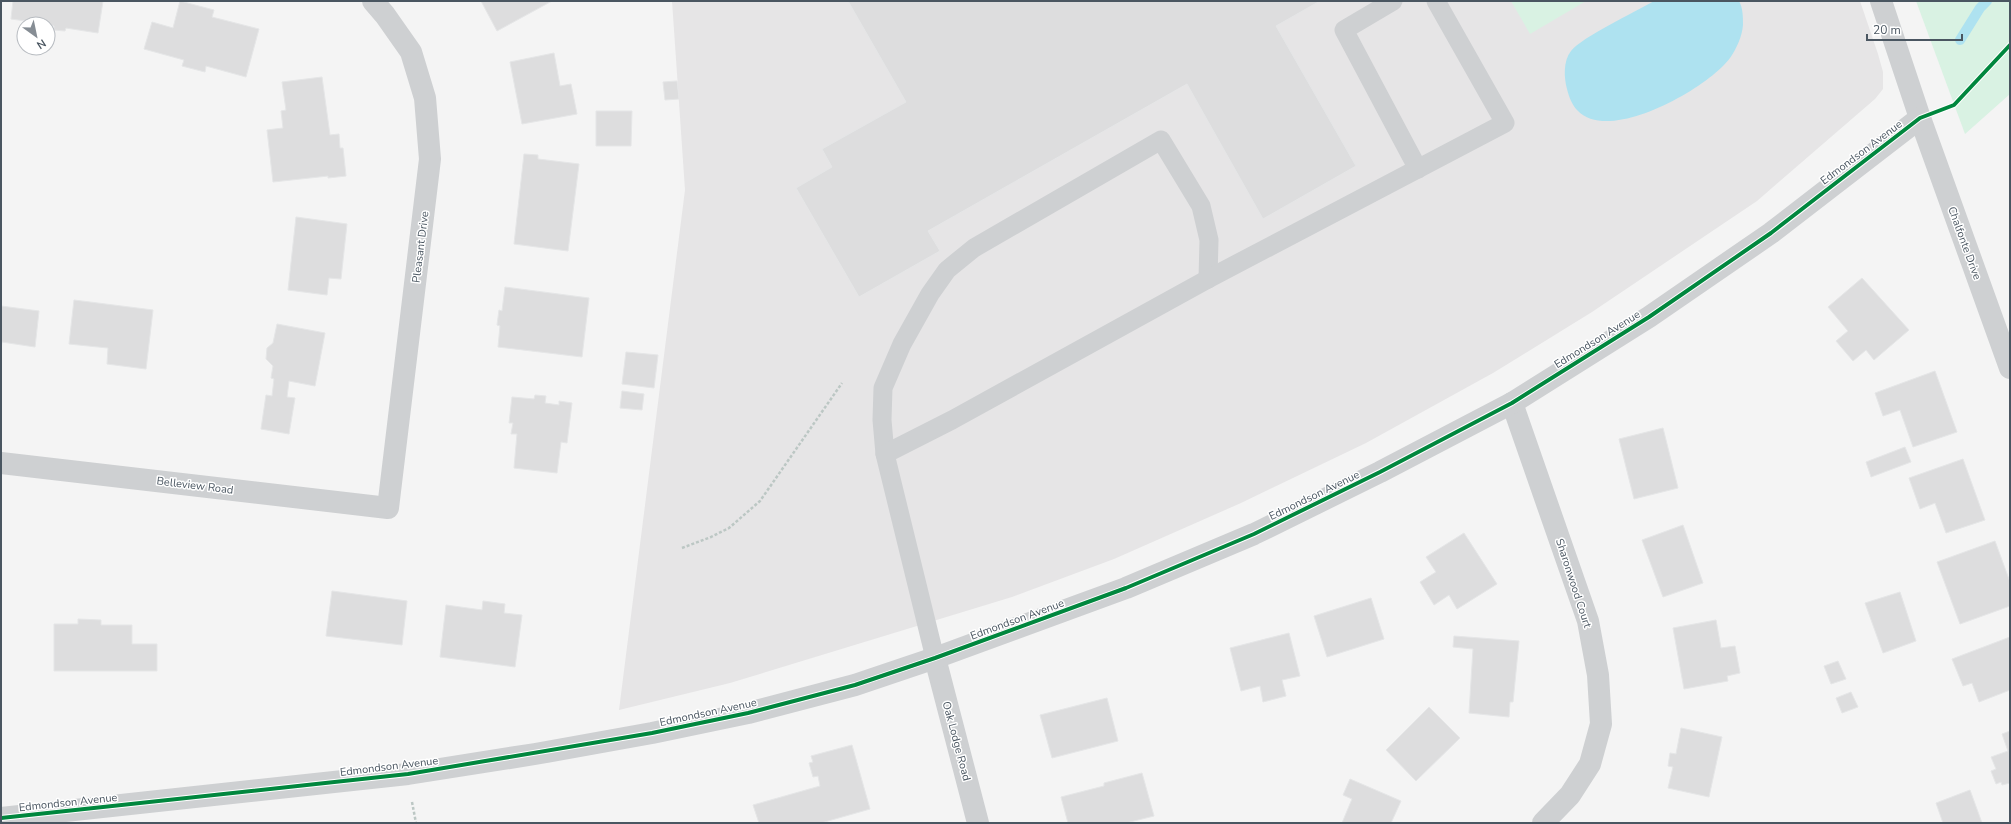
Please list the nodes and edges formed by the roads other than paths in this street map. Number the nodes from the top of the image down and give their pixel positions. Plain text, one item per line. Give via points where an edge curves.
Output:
1 (373, 1) edge
2 (1393, 1) edge
3 (1436, 1) edge
4 (1881, 1) edge
5 (1920, 118) junction
6 (1418, 169) junction
7 (1208, 279) junction
8 (2010, 368) edge
9 (1512, 403) junction
10 (885, 454) junction
11 (1, 463) edge
12 (388, 508) joint
13 (936, 658) junction
14 (1, 818) edge
15 (978, 823) edge
16 (1543, 823) edge

1 - 12 street, Pleasant Drive via 411,52 425,98 430,159
2 - 6 lane via 1344,30
3 - 6 lane via 1505,123
4 - 5 street, Chalfonte Drive
5 - 8 street, Chalfonte Drive
5 - 9 street, Edmondson Avenue via 1771,233 1649,317
6 - 7 lane
7 - 10 lane via 952,420
7 - 10 lane via 1210,240 1201,206 1161,140 974,248 947,270 930,294 902,344 883,388
9 - 13 street, Edmondson Avenue via 1254,534 1126,588
9 - 16 street, Sharonwood Court via 1588,621 1598,675 1601,724 1590,764 1570,795
10 - 13 lane
11 - 12 street, Belleview Road
13 - 14 street, Edmondson Avenue via 855,686 748,713 543,752 408,774
13 - 15 street, Oak Lodge Road

